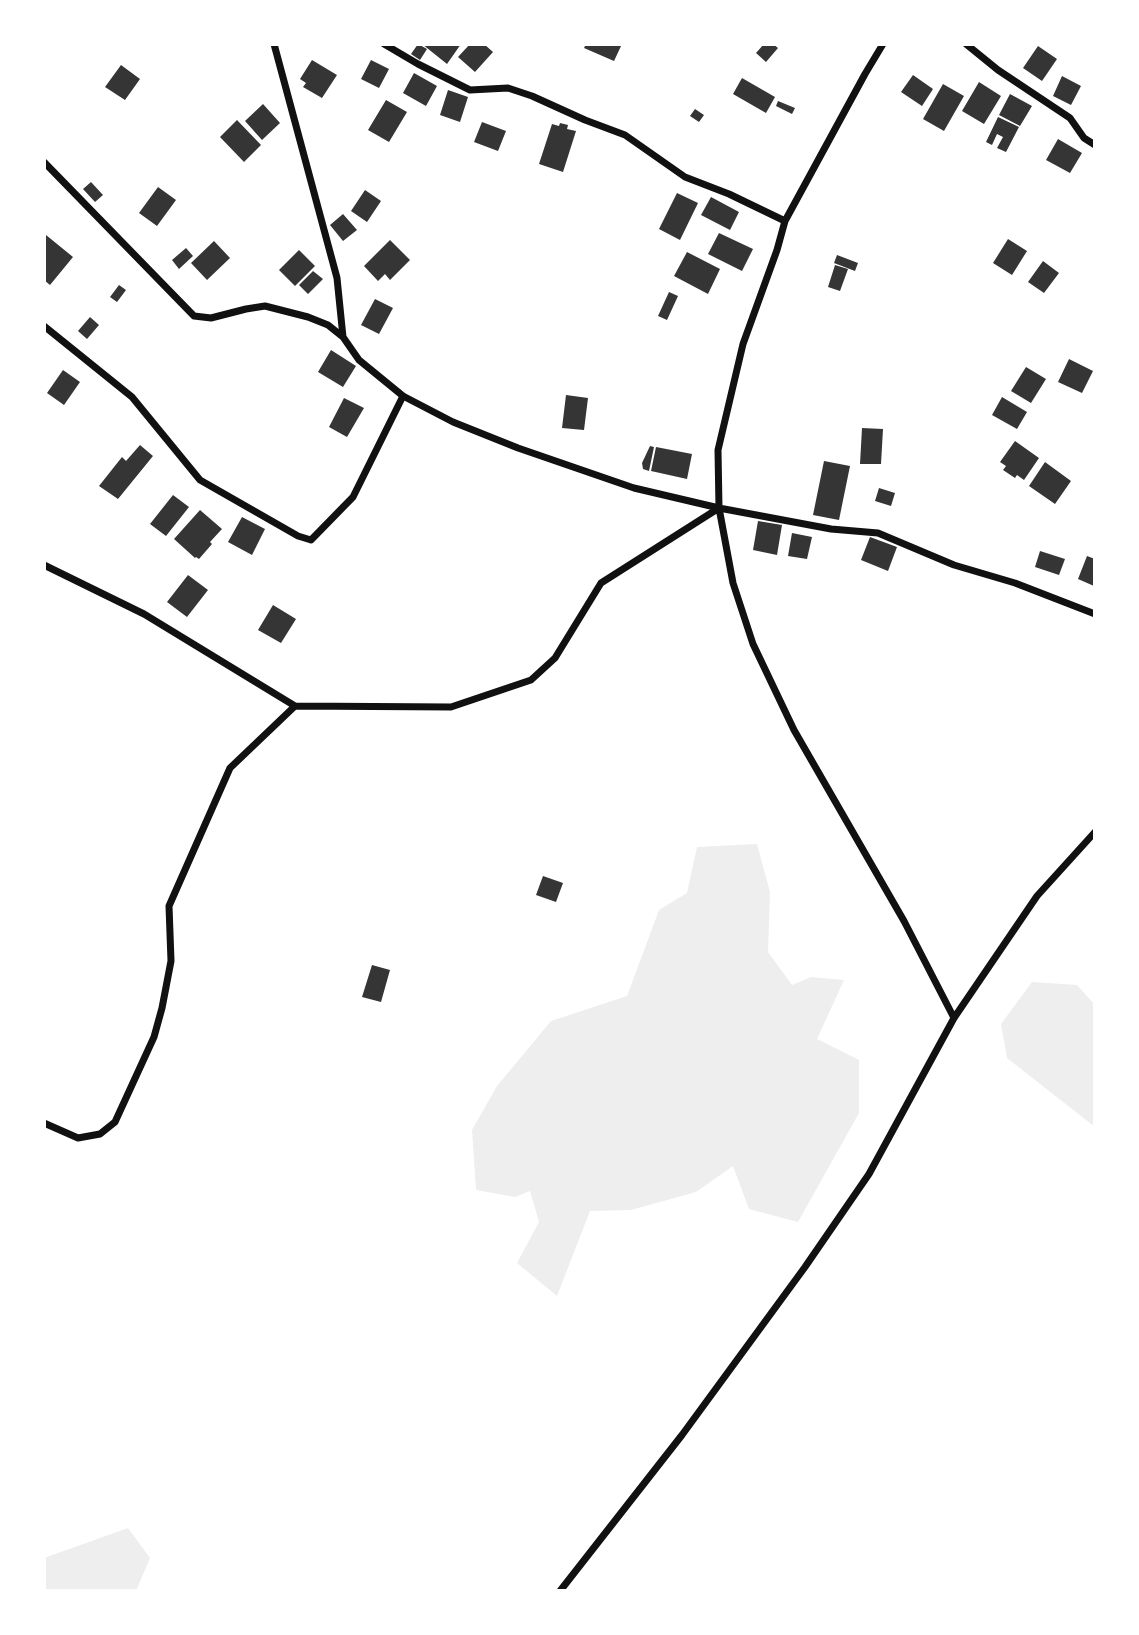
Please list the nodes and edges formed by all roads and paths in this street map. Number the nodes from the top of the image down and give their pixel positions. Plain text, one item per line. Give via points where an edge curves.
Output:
1 (274, 44) edge
2 (384, 44) edge
3 (883, 44) edge
4 (966, 44) edge
5 (1095, 145) edge
6 (44, 162) edge
7 (785, 221) junction
8 (44, 326) edge
9 (343, 337) junction
10 (403, 396) junction
11 (719, 508) junction
12 (44, 565) edge
13 (1095, 614) edge
14 (295, 706) junction
15 (1095, 832) edge
16 (954, 1018) junction
17 (44, 1123) edge
18 (560, 1591) edge

1 - 9 street via 337,278
2 - 7 street via 470,90 508,88 625,135 685,177
3 - 7 street
4 - 5 street via 1070,118
6 - 9 street via 194,316 211,318 265,306 308,317
7 - 11 street via 743,344 718,450
8 - 10 street via 132,397 200,480 311,540 353,497
9 - 10 street via 359,360
10 - 11 street via 533,453 634,488
11 - 13 street via 878,533
11 - 14 street via 601,583 555,658 531,680 451,707
11 - 16 street via 733,583 753,644 794,730
12 - 14 street via 144,614
14 - 17 street via 230,768 169,906 171,961 162,1008 115,1122 100,1134 78,1138
15 - 16 street via 1037,896
16 - 18 street via 869,1174 682,1435

